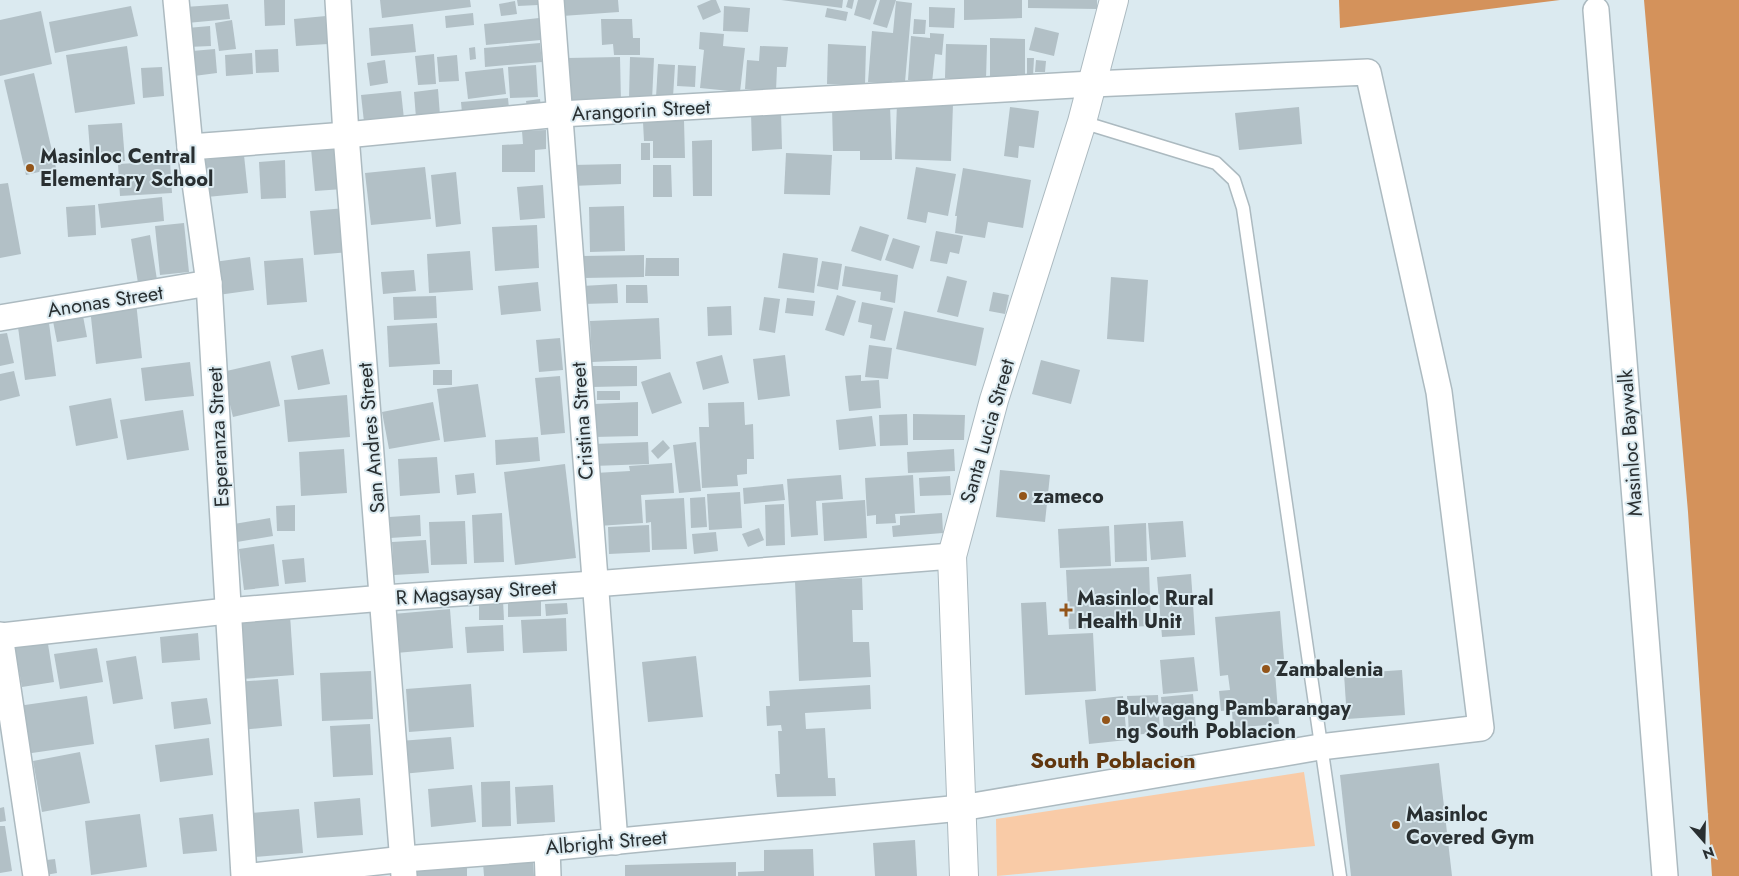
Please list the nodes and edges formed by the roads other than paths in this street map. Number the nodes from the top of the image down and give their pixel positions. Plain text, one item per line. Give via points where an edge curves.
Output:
1 (176, 0) edge
2 (338, 0) edge
3 (551, 0) edge
4 (1114, 0) edge
5 (1596, 10) dead end
6 (1092, 84) junction
7 (560, 114) junction
8 (1082, 122) junction
9 (346, 135) junction
10 (190, 147) junction
11 (209, 283) junction
12 (0, 318) edge
13 (952, 556) junction
14 (594, 584) junction
15 (384, 598) junction
16 (227, 611) junction
17 (0, 636) edge
18 (1320, 748) junction
19 (961, 808) junction
20 (615, 842) junction
21 (547, 848) junction
22 (404, 867) edge
23 (36, 876) edge
24 (244, 876) edge
25 (252, 876) edge
26 (548, 876) edge
27 (964, 876) edge
28 (1340, 876) edge
29 (1664, 876) edge

1 - 10 street, Esperanza Street
2 - 9 street, San Andres Street
3 - 7 street, Cristina Street
4 - 6 street, Santa Lucia Street
5 - 29 street, Masinloc Baywalk
6 - 7 street, Arangorin Street
6 - 8 street, Santa Lucia Street
6 - 18 street, Arangorin Street via 1368,72 1439,392 1481,728
7 - 9 street, Arangorin Street
7 - 14 street, Cristina Street
8 - 13 street, Santa Lucia Street via 994,400
8 - 18 lane via 1216,163 1234,180 1243,208
9 - 10 street, Arangorin Street
9 - 15 street, San Andres Street
10 - 11 street, Esperanza Street
11 - 12 street, Anonas Street
11 - 16 street, Esperanza Street
13 - 14 street, R Magsaysay Street
13 - 19 street, Santa Lucia Street
14 - 15 street, R Magsaysay Street
14 - 20 street, Cristina Street
15 - 16 street, R Magsaysay Street
15 - 22 street, San Andres Street
16 - 17 street, R Magsaysay Street
16 - 24 street, Esperanza Street
17 - 23 street
18 - 19 street, Albright Street
18 - 28 lane
19 - 20 street, Albright Street
19 - 27 street, Santa Lucia Street
20 - 21 street, Albright Street
21 - 22 street, Albright Street
21 - 26 street
22 - 25 street, Albright Street

